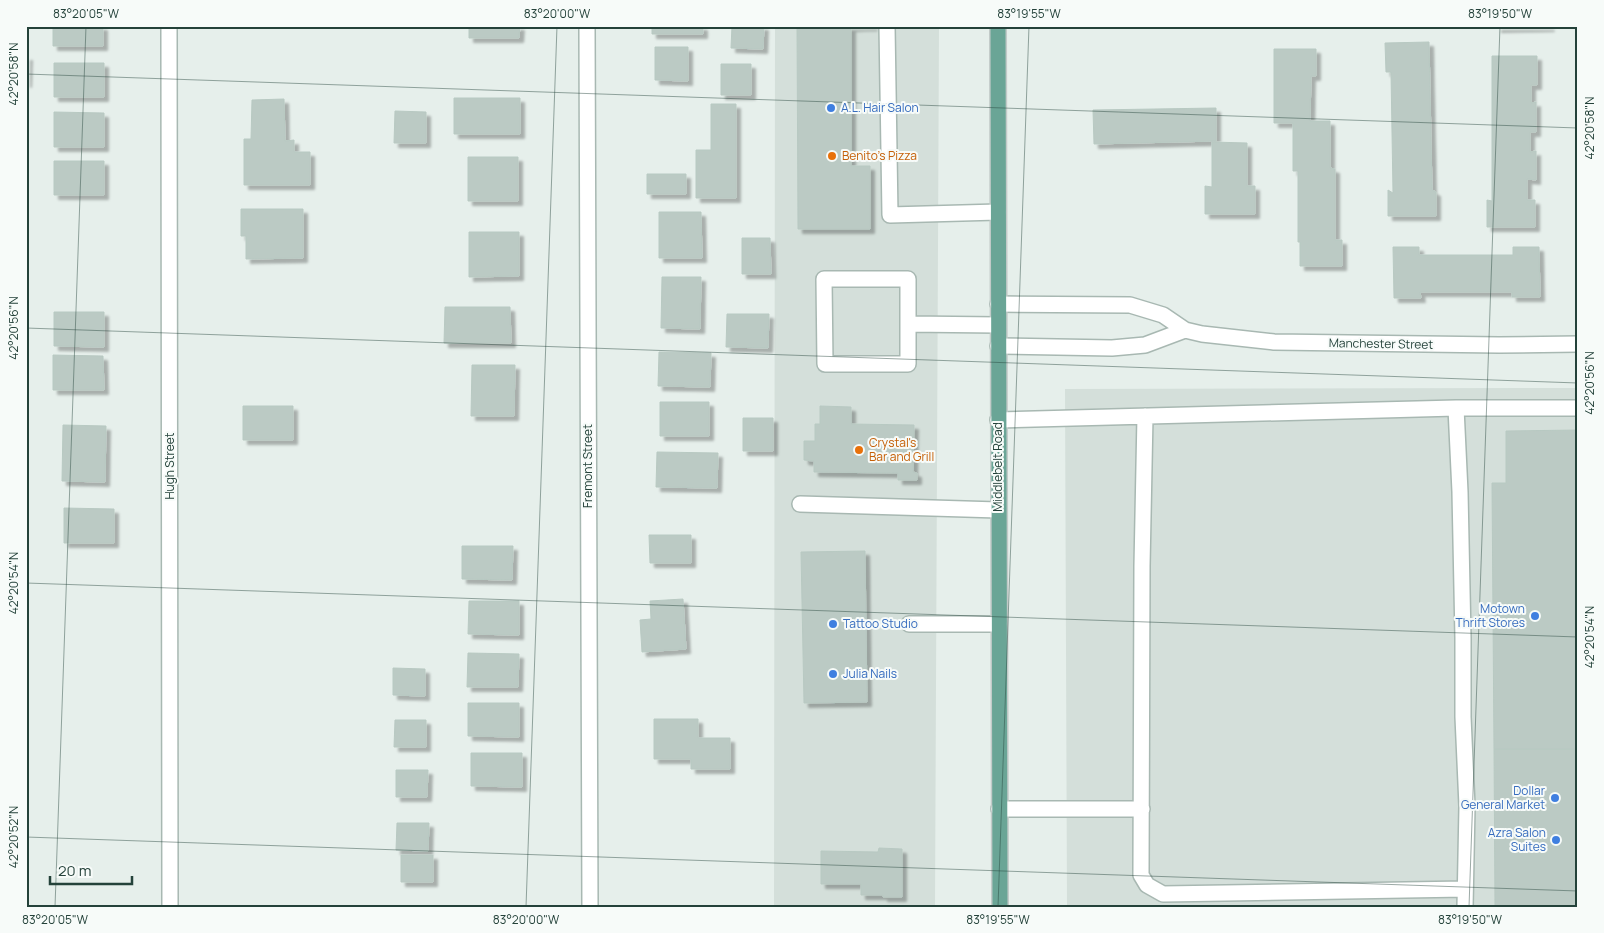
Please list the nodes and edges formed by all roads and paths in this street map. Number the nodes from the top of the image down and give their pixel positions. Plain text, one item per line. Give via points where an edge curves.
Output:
1 (169, 26) edge
2 (587, 26) edge
3 (887, 26) edge
4 (998, 26) edge
5 (998, 212) junction
6 (998, 304) junction
7 (908, 324) junction
8 (998, 325) junction
9 (1185, 330) junction
10 (1578, 344) edge
11 (998, 346) junction
12 (1456, 408) junction
13 (1578, 408) edge
14 (1145, 416) junction
15 (998, 420) junction
16 (800, 504) dead end
17 (998, 510) junction
18 (909, 624) dead end
19 (999, 624) junction
20 (1142, 808) junction
21 (1000, 809) junction
22 (1465, 889) junction
23 (170, 907) edge
24 (590, 907) edge
25 (1000, 907) edge
26 (1465, 907) edge

1 - 23 street, Hugh Street
2 - 24 street, Fremont Street
3 - 5 street via 890,215
4 - 5 main road, Middlebelt Road
5 - 6 main road, Middlebelt Road
6 - 8 main road, Middlebelt Road
6 - 9 street, Manchester Street via 1130,305 1163,315
7 - 7 street via 908,279 824,279 824,364 908,364
7 - 8 street
8 - 11 main road, Middlebelt Road
9 - 10 street, Manchester Street via 1274,342
9 - 11 street via 1145,344 1112,348
11 - 15 main road, Middlebelt Road
12 - 13 street
12 - 14 street
12 - 22 street via 1467,806
14 - 15 street
14 - 20 street
15 - 17 main road, Middlebelt Road
16 - 17 street
17 - 19 main road, Middlebelt Road
18 - 19 street
19 - 21 main road, Middlebelt Road
20 - 21 street
20 - 22 street via 1141,875 1147,885 1163,894
21 - 25 main road, Middlebelt Road
22 - 26 street

